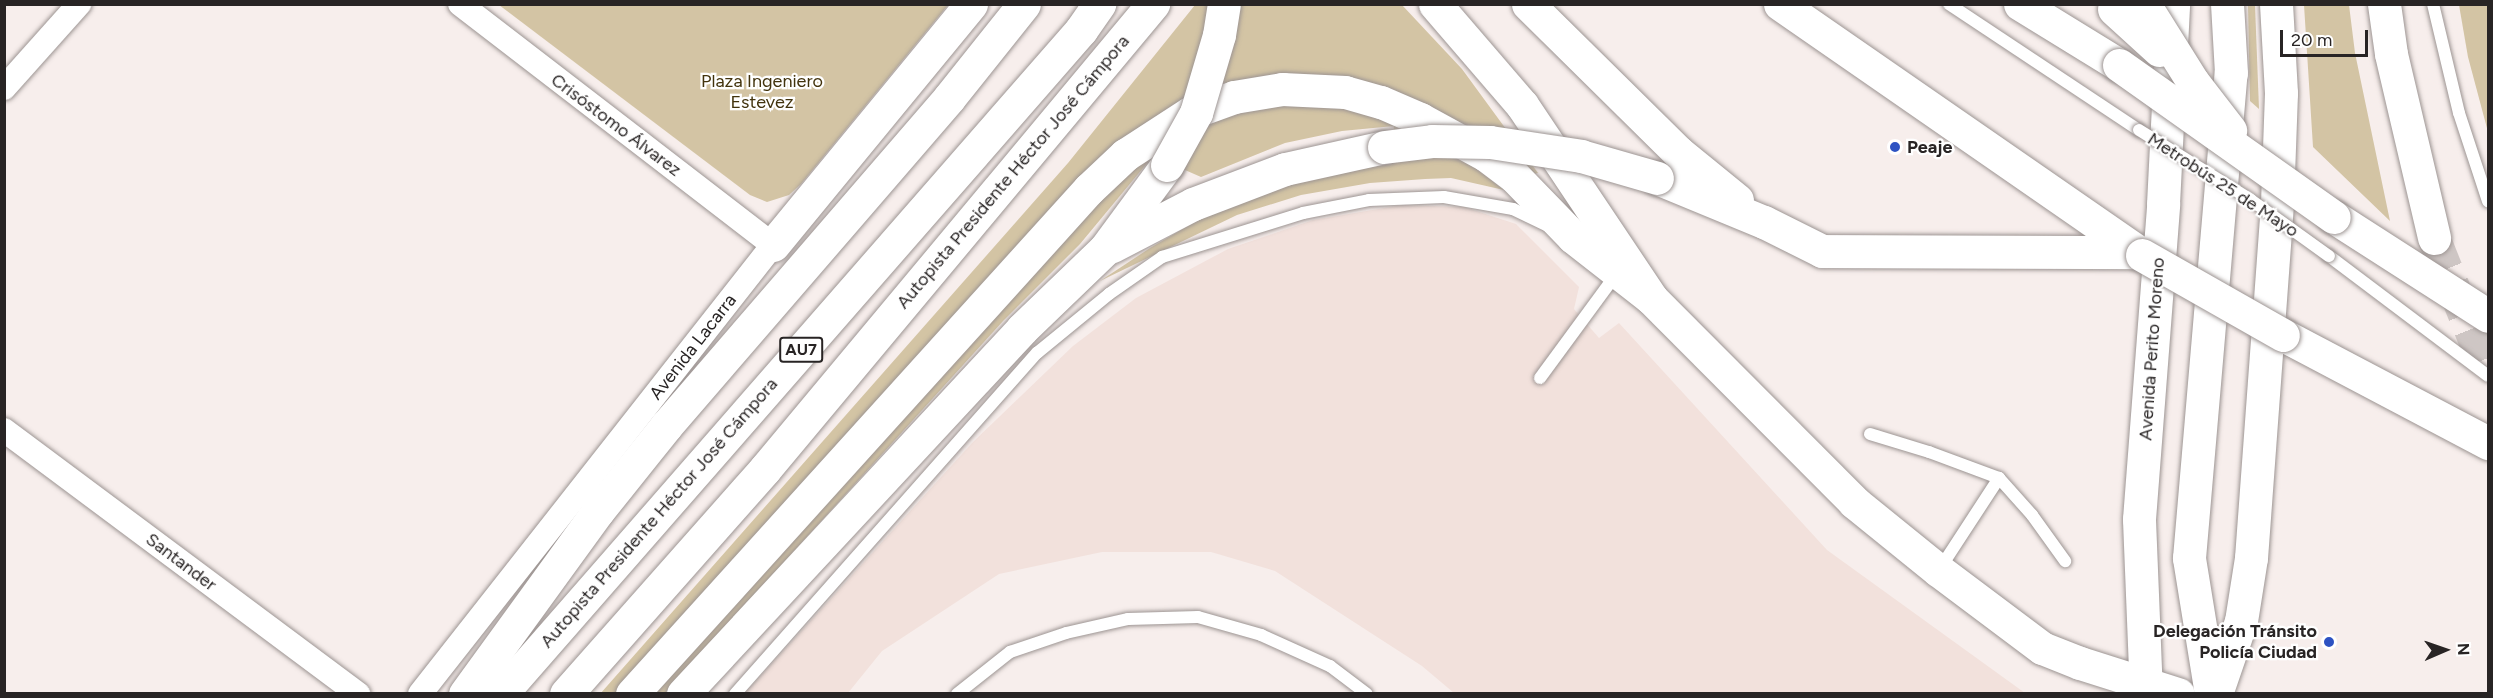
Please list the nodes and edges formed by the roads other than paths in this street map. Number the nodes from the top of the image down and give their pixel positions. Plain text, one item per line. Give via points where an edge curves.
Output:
1 (79, 4) edge
2 (460, 4) edge
3 (971, 4) edge
4 (1003, 4) edge
5 (1024, 4) edge
6 (1100, 4) edge
7 (1153, 4) edge
8 (1224, 4) edge
9 (1435, 4) edge
10 (1528, 4) edge
11 (1780, 4) edge
12 (1949, 4) edge
13 (2020, 4) edge
14 (2173, 4) edge
15 (2227, 4) edge
16 (2276, 4) edge
17 (2384, 4) edge
18 (2433, 4) edge
19 (2123, 6) edge
20 (4, 88) edge
21 (949, 98) junction
22 (2249, 155) junction
23 (2488, 201) edge
24 (1764, 222) junction
25 (1114, 237) junction
26 (1573, 237) junction
27 (2434, 238) tunnel mouth
28 (773, 244) junction
29 (2140, 254) junction
30 (1617, 272) junction
31 (1652, 298) junction
32 (2488, 316) edge
33 (2488, 376) edge
34 (1540, 378) dead end
35 (4, 430) edge
36 (1870, 434) dead end
37 (2488, 443) edge
38 (1999, 478) junction
39 (2066, 561) dead end
40 (1938, 570) junction
41 (2146, 689) edge
42 (358, 693) edge
43 (420, 693) edge
44 (465, 693) edge
45 (501, 693) edge
46 (566, 693) edge
47 (632, 693) edge
48 (683, 693) edge
49 (735, 693) edge
50 (957, 693) edge
51 (1367, 693) edge
52 (2178, 693) edge
53 (2211, 693) edge
54 (2216, 693) edge

1 - 20 street
2 - 28 street, Crisóstomo Álvarez
3 - 28 main road, Avenida Lacarra
4 - 21 main road
5 - 21 main road
6 - 45 main road, Autopista Presidente Héctor José Cámpora / AU7
7 - 46 main road, Autopista Presidente Héctor José Cámpora / AU7 via 765,469
8 - 25 main road, bridge via 1196,112 1167,165
9 - 31 main road via 1522,105
10 - 24 main road via 1678,152
11 - 29 main road
12 - 33 lane, Metrobús 25 de Mayo, bridge via 2251,200
13 - 22 main road, bridge via 2119,65
14 - 41 main road, Avenida Perito Moreno via 2163,204 2139,519
15 - 53 main road via 2231,73 2189,558
16 - 54 main road via 2281,93 2277,202 2251,558 2241,621
17 - 27 main road via 2391,54
18 - 23 lane via 2459,113
19 - 22 main road, bridge via 2193,82
21 - 44 main road via 666,426 598,511
22 - 32 main road, bridge via 2334,217
24 - 25 main road, bridge via 1657,178 1581,156 1490,142 1432,141 1384,147 1285,169
24 - 29 main road via 1822,251
25 - 48 main road via 1022,328
26 - 30 main road
26 - 47 main road via 1513,175 1486,155 1381,102 1345,92 1282,89 1234,96 1190,113 1125,155 1089,189
26 - 49 lane via 1513,209 1444,197 1369,200 1303,213 1162,257 1036,353
28 - 43 street, Avenida Lacarra
29 - 37 main road, bridge
30 - 31 main road
30 - 34 lane
31 - 40 main road via 1854,502
35 - 42 street, Santander
36 - 38 lane
38 - 39 lane
38 - 40 lane
40 - 41 main road via 2042,648
41 - 52 main road
50 - 51 lane via 1010,652 1066,633 1128,619 1198,617 1261,635 1330,666

